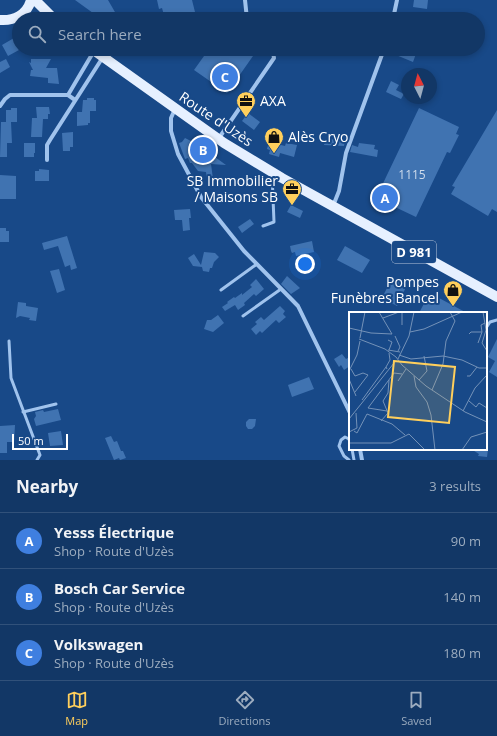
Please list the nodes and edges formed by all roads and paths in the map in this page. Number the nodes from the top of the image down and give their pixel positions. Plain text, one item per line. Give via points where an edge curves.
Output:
1 (31, 0) edge
2 (35, 0) edge
3 (245, 0) edge
4 (397, 0) edge
5 (24, 12) edge
6 (47, 12) edge
7 (246, 12) edge
8 (394, 12) edge
9 (12, 19) edge
10 (0, 20) edge
11 (90, 56) edge
12 (274, 56) edge
13 (381, 56) edge
14 (104, 57) joint
15 (68, 95) junction
16 (75, 100) junction
17 (0, 106) edge
18 (176, 109) junction
19 (218, 139) junction
20 (46, 160) dead end
21 (272, 172) junction
22 (332, 206) junction
23 (264, 226) dead end
24 (256, 264) junction
25 (281, 289) junction
26 (221, 290) dead end
27 (497, 297) edge
28 (243, 316) dead end
29 (497, 320) edge
30 (487, 326) edge
31 (9, 341) dead end
32 (56, 404) dead end
33 (349, 411) edge
34 (24, 412) junction
35 (349, 439) edge
36 (352, 450) edge
37 (360, 450) edge
38 (37, 460) edge
39 (349, 460) edge
40 (354, 460) edge
41 (362, 460) edge

1 - 5 main road
2 - 6 main road
3 - 7 street
4 - 8 street
9 - 10 main road
11 - 15 street
12 - 19 street
13 - 22 street via 346,153 339,191
14 - 16 street
14 - 18 main road, Route d'Uzès / D 981
15 - 16 street
15 - 17 street via 10,95
16 - 20 street via 47,145
18 - 19 main road, Route d'Uzès / D 981
18 - 24 street via 171,118 171,131 178,154 189,176 202,197
19 - 21 main road, Route d'Uzès / D 981
21 - 22 main road, Route d'Uzès / D 981
21 - 23 lane via 274,222
22 - 27 main road, Route d'Uzès / D 981
24 - 25 street
24 - 26 lane
25 - 28 lane
25 - 33 street via 298,306
29 - 30 lane via 490,322
31 - 34 lane via 10,373
32 - 34 lane
34 - 38 lane via 40,455
35 - 39 lane via 345,437 339,446
36 - 40 lane
37 - 41 street

